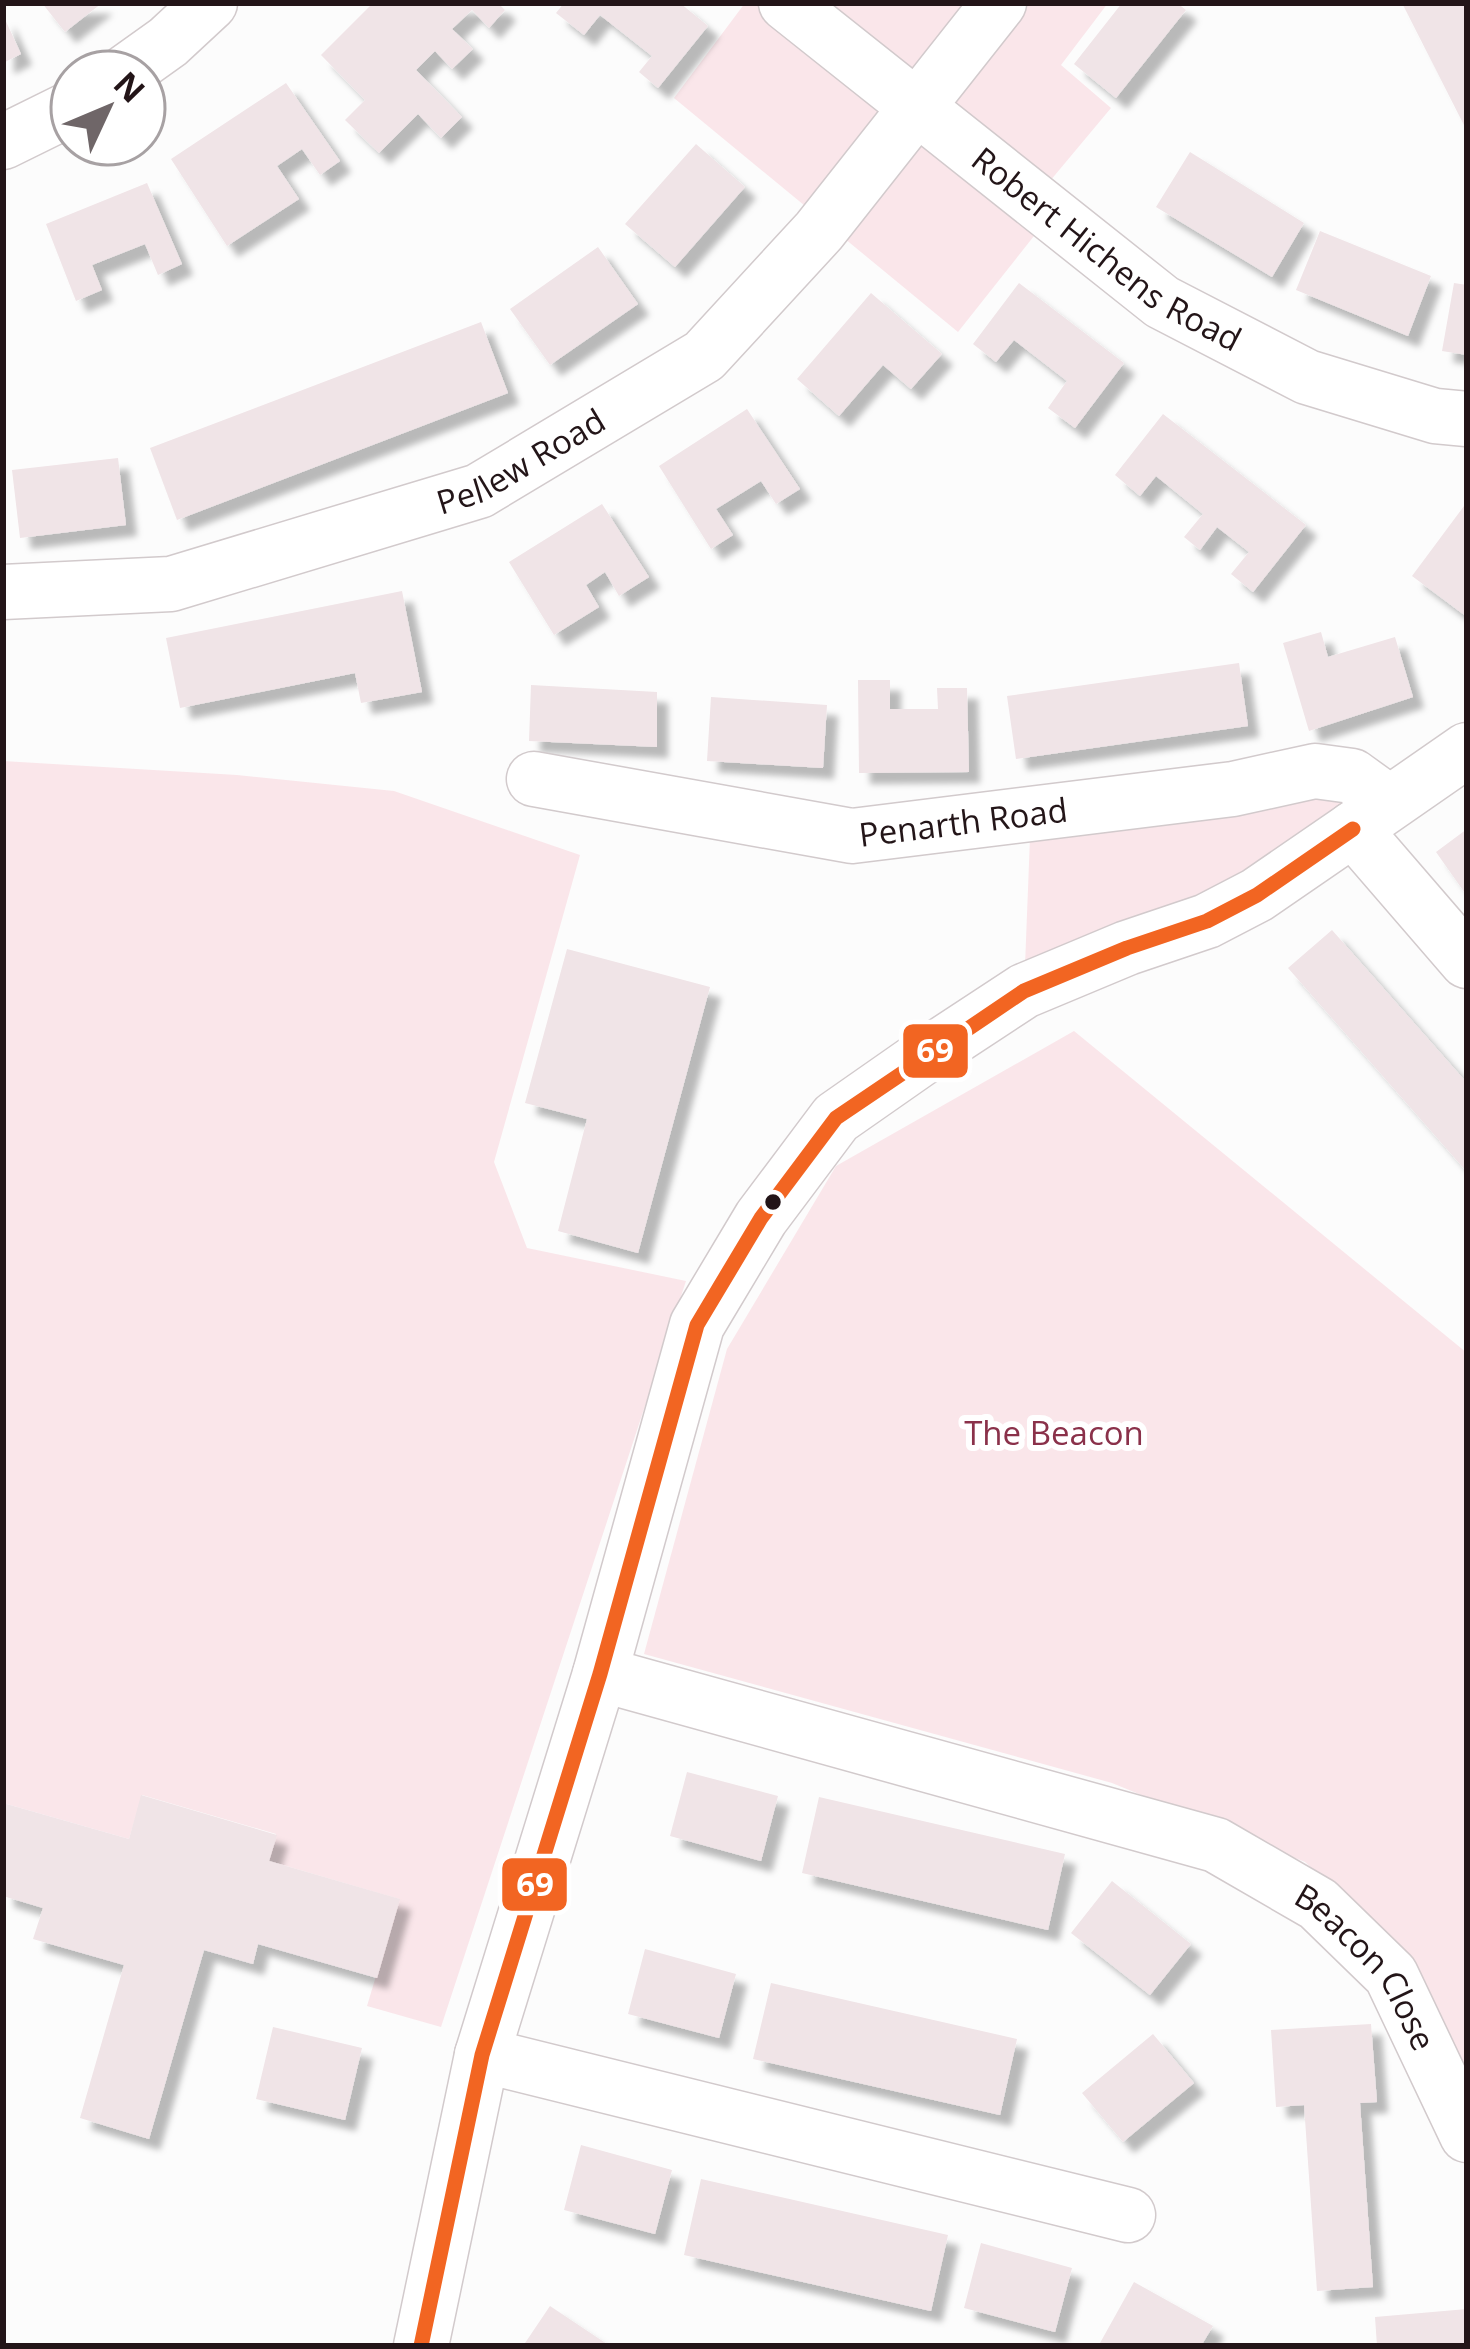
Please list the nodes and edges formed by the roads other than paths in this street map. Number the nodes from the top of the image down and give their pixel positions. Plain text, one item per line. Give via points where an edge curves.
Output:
1 (210, 3) edge
2 (786, 3) edge
3 (999, 3) edge
4 (159, 48) edge
5 (916, 106) junction
6 (48, 120) edge
7 (3, 142) edge
8 (1467, 419) edge
9 (3, 592) edge
10 (1467, 750) edge
11 (534, 779) dead end
12 (1370, 816) junction
13 (1467, 962) edge
14 (600, 1674) junction
15 (482, 2055) junction
16 (1467, 2135) edge
17 (1128, 2216) dead end
18 (421, 2346) edge

1 - 4 street
2 - 5 street, Robert Hichens Road
3 - 5 street, Pellew Road
5 - 8 street, Robert Hichens Road via 1162,302 1307,377
5 - 9 street, Pellew Road via 819,231 704,356 479,491 171,584
6 - 7 street
10 - 12 street
11 - 12 street, Penarth Road via 852,836 1233,789 1315,771 1352,776
12 - 13 street
12 - 14 street via 1207,921 1024,991 836,1118 761,1218 697,1325
14 - 15 street
14 - 16 street, Beacon Close via 1216,1845 1318,1904 1390,1975
15 - 17 street
15 - 18 street

